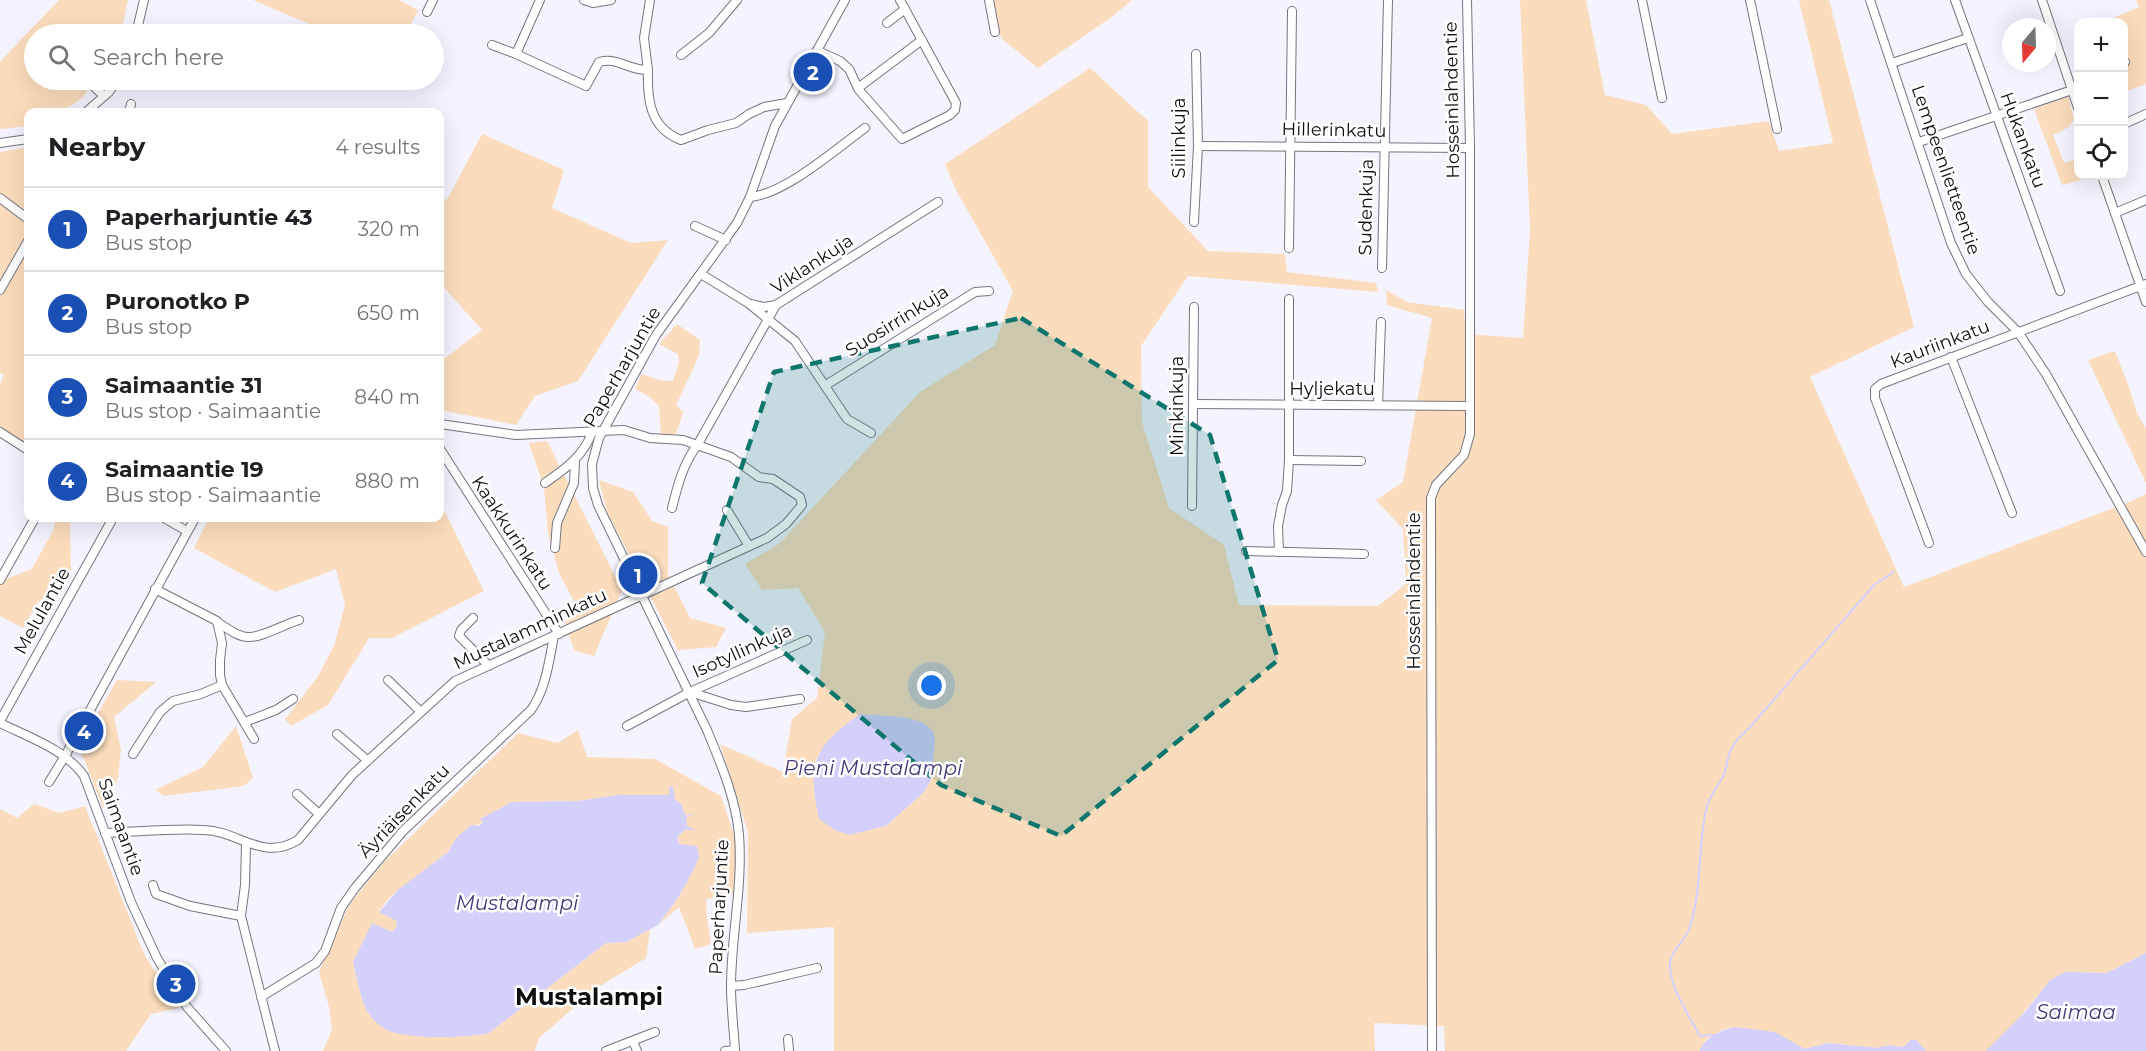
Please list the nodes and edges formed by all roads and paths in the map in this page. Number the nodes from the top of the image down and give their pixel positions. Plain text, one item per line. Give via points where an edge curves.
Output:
1 (144, 0) edge
2 (433, 0) edge
3 (540, 0) edge
4 (584, 0) edge
5 (611, 0) edge
6 (650, 0) edge
7 (737, 0) edge
8 (845, 0) edge
9 (900, 0) edge
10 (989, 0) edge
11 (1388, 0) edge
12 (1467, 0) edge
13 (1642, 0) edge
14 (1750, 0) edge
15 (1870, 0) edge
16 (1955, 0) edge
17 (2042, 0) edge
18 (905, 9) junction
19 (1292, 11) dead end
20 (427, 12) dead end
21 (887, 23) dead end
22 (138, 24) edge
23 (995, 32) dead end
24 (1968, 38) junction
25 (922, 40) junction
26 (492, 45) dead end
27 (818, 51) junction
28 (516, 54) junction
29 (1196, 54) dead end
30 (681, 55) dead end
31 (1892, 63) junction
32 (648, 70) junction
33 (2074, 86) edge
34 (858, 88) junction
35 (2074, 89) edge
36 (98, 90) edge
37 (109, 90) edge
38 (104, 96) junction
39 (1662, 98) dead end
40 (787, 102) junction
41 (90, 108) edge
42 (2146, 114) edge
43 (1997, 115) junction
44 (2128, 122) edge
45 (865, 128) dead end
46 (1777, 129) dead end
47 (24, 139) edge
48 (0, 142) edge
49 (1919, 142) junction
50 (1198, 146) junction
51 (1291, 146) junction
52 (1384, 147) junction
53 (1470, 148) junction
54 (2103, 180) edge
55 (750, 197) junction
56 (0, 198) edge
57 (2146, 200) edge
58 (938, 202) dead end
59 (2115, 213) junction
60 (24, 216) edge
61 (1194, 222) dead end
62 (695, 226) dead end
63 (726, 240) junction
64 (24, 248) edge
65 (1289, 248) dead end
66 (1382, 268) dead end
67 (701, 274) junction
68 (2143, 285) edge
69 (0, 290) edge
70 (989, 291) dead end
71 (2060, 291) dead end
72 (1289, 299) dead end
73 (2146, 302) edge
74 (747, 303) junction
75 (776, 305) junction
76 (1194, 306) dead end
77 (768, 320) junction
78 (1381, 322) dead end
79 (2018, 332) junction
80 (1951, 357) junction
81 (826, 385) junction
82 (1193, 404) junction
83 (1288, 405) junction
84 (1378, 405) junction
85 (1470, 406) junction
86 (444, 425) edge
87 (0, 432) edge
88 (592, 432) junction
89 (602, 432) junction
90 (871, 433) dead end
91 (698, 444) junction
92 (24, 447) edge
93 (444, 455) edge
94 (1288, 460) junction
95 (575, 461) junction
96 (1361, 461) dead end
97 (545, 483) dead end
98 (1192, 506) dead end
99 (672, 508) dead end
100 (727, 510) dead end
101 (2012, 513) dead end
102 (33, 522) edge
103 (110, 522) edge
104 (171, 522) edge
105 (193, 522) edge
106 (188, 531) junction
107 (1929, 543) dead end
108 (749, 546) junction
109 (555, 548) dead end
110 (1246, 551) dead end
111 (1279, 552) junction
112 (2146, 552) edge
113 (1364, 554) dead end
114 (0, 580) edge
115 (155, 589) junction
116 (642, 595) junction
117 (473, 618) dead end
118 (299, 620) dead end
119 (217, 621) junction
120 (556, 635) junction
121 (807, 640) dead end
122 (489, 666) junction
123 (387, 680) dead end
124 (222, 685) junction
125 (690, 692) junction
126 (293, 699) dead end
127 (800, 699) dead end
128 (421, 712) junction
129 (0, 722) edge
130 (245, 722) junction
131 (627, 726) dead end
132 (337, 734) dead end
133 (254, 739) dead end
134 (133, 754) dead end
135 (65, 756) junction
136 (368, 760) junction
137 (49, 782) dead end
138 (297, 794) dead end
139 (319, 814) junction
140 (105, 833) junction
141 (246, 843) junction
142 (153, 885) dead end
143 (242, 916) junction
144 (817, 968) dead end
145 (731, 986) junction
146 (261, 997) junction
147 (655, 1032) dead end
148 (788, 1039) dead end
149 (633, 1041) junction
150 (226, 1051) edge
151 (275, 1051) edge
152 (606, 1051) edge
153 (637, 1051) edge
154 (725, 1051) edge
155 (735, 1051) edge
156 (789, 1051) edge
157 (1432, 1051) edge

1 - 22 street
2 - 20 street
3 - 28 street
4 - 5 street
6 - 32 street via 644,38
7 - 30 street via 709,33
8 - 27 street, Paperharjuntie
9 - 18 street
10 - 23 street
11 - 52 street, Sudenkuja
12 - 53 street, Hosseinlahdentie
13 - 39 street
14 - 46 street
15 - 31 street, Lempeenlietteentie
16 - 24 street, Hukankatu
17 - 33 street
18 - 21 street
18 - 25 street
19 - 51 street
24 - 31 street
24 - 43 street, Hukankatu
25 - 34 street
25 - 34 street via 956,103 950,115 905,138 898,136
26 - 28 street
27 - 34 street via 849,69
27 - 40 street, Paperharjuntie
28 - 32 street via 586,86 599,62 610,60 634,70
29 - 50 street, Siilinkuja
31 - 49 street, Lempeenlietteentie
32 - 40 street via 647,94 652,112 661,127 681,140
35 - 43 street
36 - 38 street
37 - 38 street
38 - 41 street
40 - 55 street, Paperharjuntie
42 - 44 street
43 - 49 street
43 - 71 street, Hukankatu
45 - 55 street via 792,181
47 - 48 street
49 - 79 street, Lempeenlietteentie via 1951,243 1966,274
50 - 51 street, Hillerinkatu
50 - 61 street, Siilinkuja
51 - 52 street, Hillerinkatu
51 - 65 street
52 - 53 street, Hillerinkatu
52 - 66 street, Sudenkuja
53 - 85 street, Hosseinlahdentie
54 - 59 street
55 - 63 street, Paperharjuntie
56 - 60 street
57 - 59 street
58 - 75 street, Viklankuja
59 - 68 street
62 - 63 street
63 - 67 street, Paperharjuntie
64 - 69 street
67 - 74 street
67 - 89 street, Paperharjuntie via 656,335
68 - 73 street
68 - 79 street, Kauriinkatu
70 - 81 street, Suosirrinkuja via 975,292
72 - 83 street
74 - 75 street
74 - 77 street
75 - 77 street, Viklankuja
76 - 82 street, Minkinkuja
77 - 81 street via 795,340
77 - 91 street, Viklankuja
78 - 84 street
79 - 80 street, Kauriinkatu
79 - 112 street, Lempeenlietteentie via 2046,374
80 - 101 street
80 - 107 street, Kauriinkatu via 1875,389
81 - 90 street via 846,419
82 - 83 street, Hyljekatu
82 - 98 street, Minkinkuja
83 - 84 street, Hyljekatu
83 - 94 street
84 - 85 street, Hyljekatu
85 - 157 street, Hosseinlahdentie via 1470,434 1464,455 1436,485 1431,498
86 - 88 street via 516,435
87 - 92 street
88 - 89 street
88 - 95 street
89 - 91 street via 624,430 650,438
89 - 116 street, Paperharjuntie via 593,453 593,488
91 - 99 street, Viklankuja via 682,472
91 - 108 street, Mustalamminkatu via 731,457 759,477 773,479 802,501 786,524
93 - 120 street, Kaakkurinkatu
94 - 96 street
94 - 111 street via 1287,491 1278,526
95 - 97 street
95 - 109 street via 574,483 557,523
100 - 108 street
102 - 114 street
103 - 129 street, Melulantie
104 - 106 street
105 - 106 street
106 - 115 street
108 - 116 street, Mustalamminkatu
110 - 111 street
111 - 113 street
115 - 119 street
115 - 135 street
116 - 120 street, Mustalamminkatu
116 - 125 street, Paperharjuntie
117 - 122 street via 459,636
118 - 119 street via 247,637
119 - 124 street via 222,643
120 - 122 street, Mustalamminkatu
120 - 146 street, Äyriäisenkatu via 547,675 531,710 385,851 341,908 325,951 316,963
121 - 125 street, Isotyllinkuja
122 - 128 street, Mustalamminkatu via 455,681
123 - 128 street
124 - 130 street
124 - 134 street via 174,701 160,712
125 - 127 street via 746,707
125 - 131 street, Isotyllinkuja
125 - 145 street, Paperharjuntie via 722,766 739,835
126 - 130 street
128 - 136 street, Mustalamminkatu
129 - 135 street
130 - 133 street
132 - 136 street
135 - 137 street
135 - 140 street, Saimaantie via 84,776
136 - 139 street, Mustalamminkatu
138 - 139 street
139 - 141 street, Mustalamminkatu via 298,840 287,847
140 - 141 street, Mustalamminkatu via 211,830
140 - 150 street, Saimaantie via 130,902 158,958 187,1007
141 - 143 street
142 - 143 street via 156,894 172,901
143 - 146 street
144 - 145 street
145 - 155 street, Paperharjuntie
146 - 151 street
147 - 149 street
148 - 156 street
149 - 152 street
149 - 153 street
154 - 155 street

